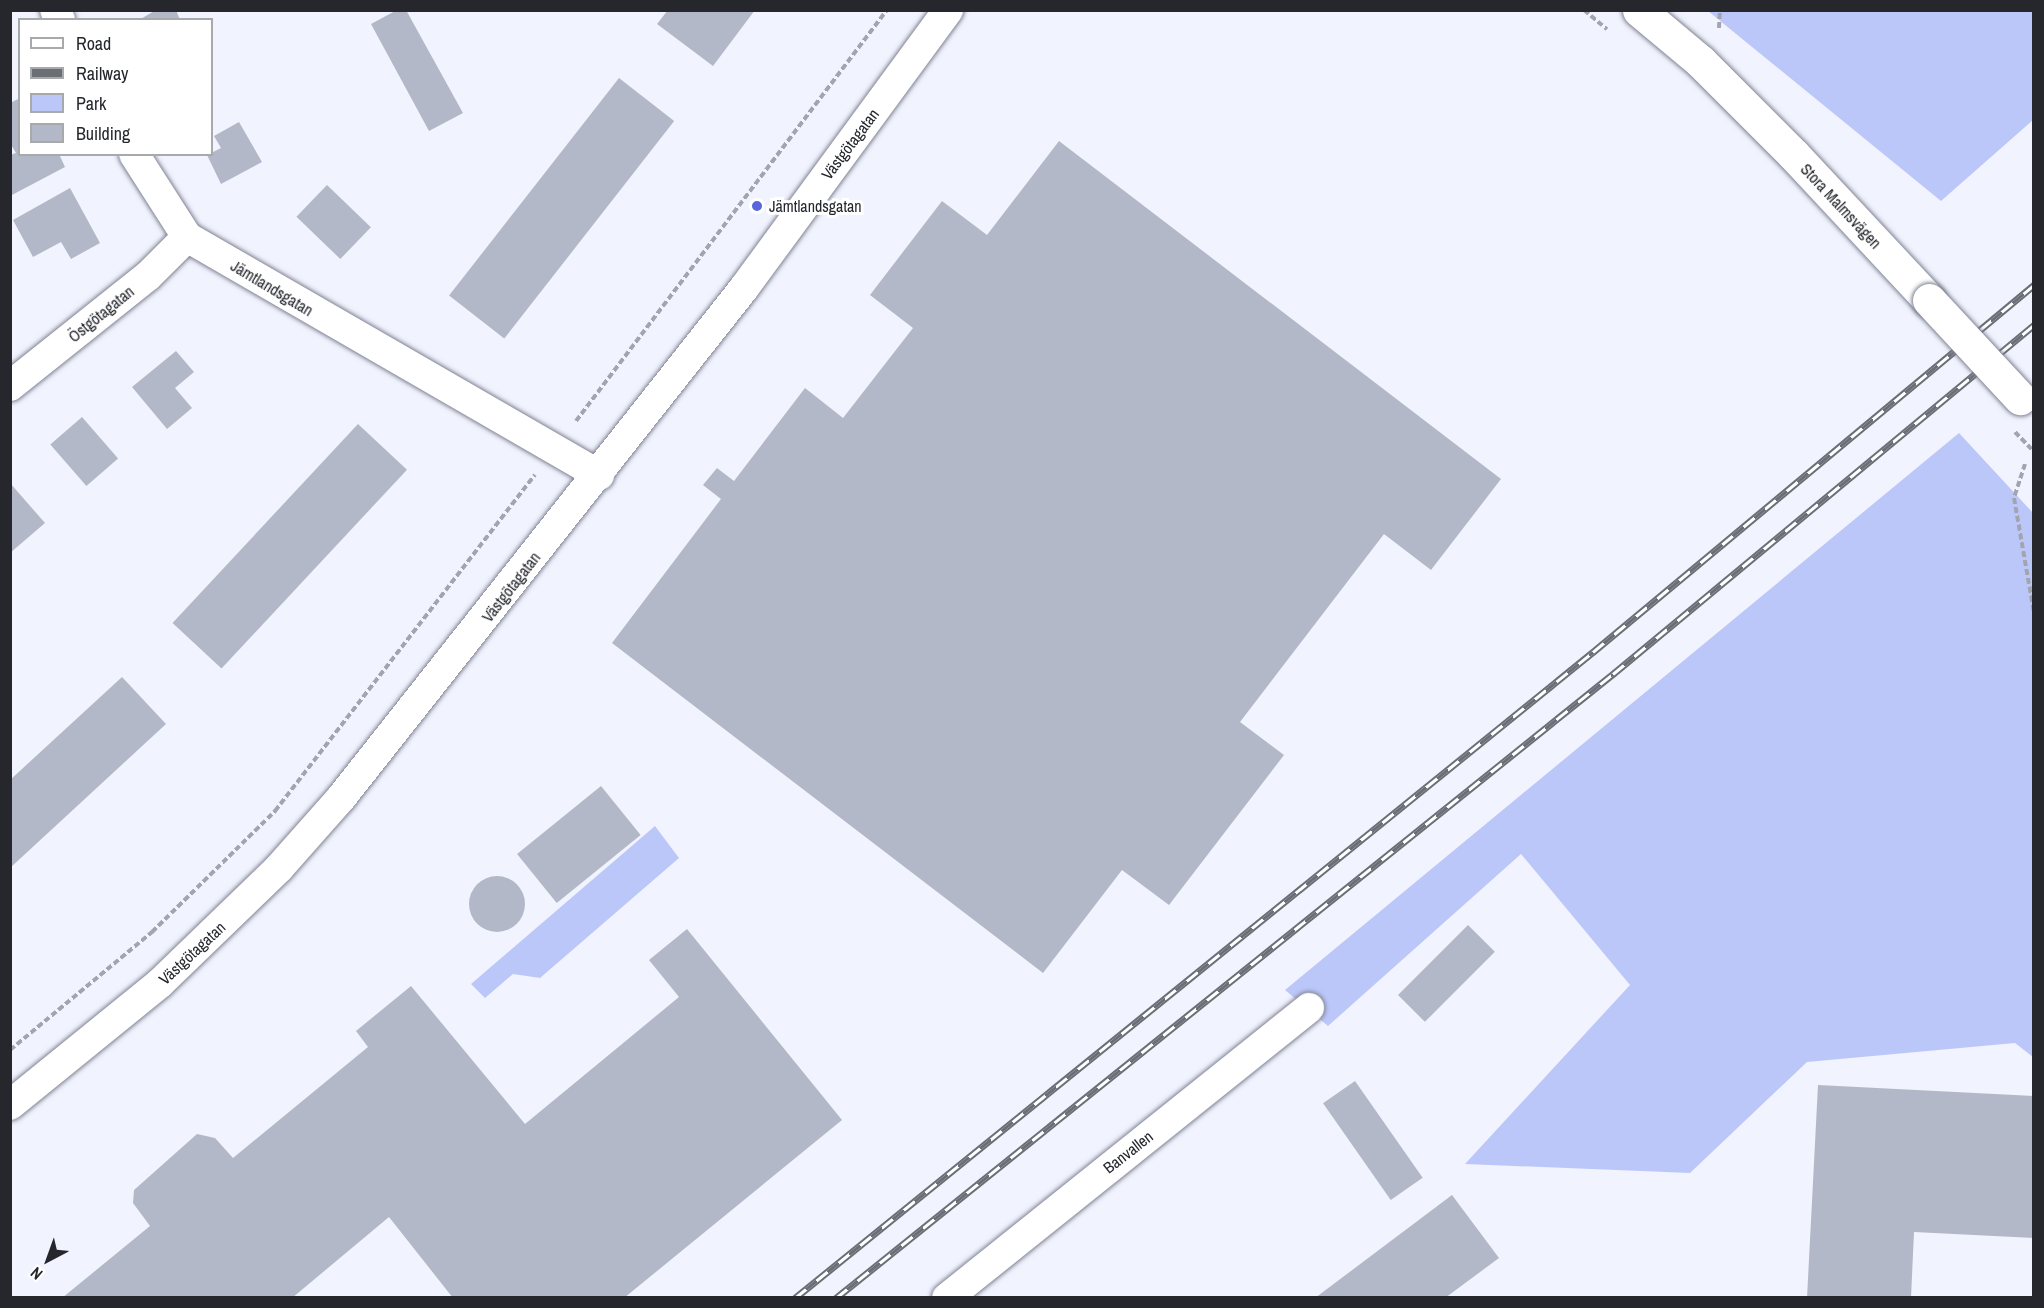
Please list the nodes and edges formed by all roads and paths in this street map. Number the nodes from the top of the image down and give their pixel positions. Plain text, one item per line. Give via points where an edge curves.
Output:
1 (886, 10) edge
2 (948, 10) edge
3 (1639, 10) edge
4 (1720, 10) edge
5 (1719, 28) dead end
6 (135, 156) edge
7 (187, 237) junction
8 (10, 386) edge
9 (2027, 404) edge
10 (555, 449) junction
11 (2025, 464) dead end
12 (599, 476) junction
13 (2034, 613) edge
14 (1309, 1008) dead end
15 (10, 1050) edge
16 (10, 1105) edge
17 (947, 1298) edge

1 - 10 path
2 - 12 street, Västgötagatan
3 - 9 street, Stora Malmsvägen, bridge via 1770,132
4 - 5 path
6 - 7 street, Jämtlandsgatan
7 - 8 street, Östgötagatan via 148,276
7 - 10 street, Jämtlandsgatan
10 - 12 street, Jämtlandsgatan
10 - 15 path via 408,646 275,811 152,932
11 - 13 path via 2014,498
12 - 16 street, Västgötagatan via 417,708 279,868 160,983
14 - 17 street, Banvallen

